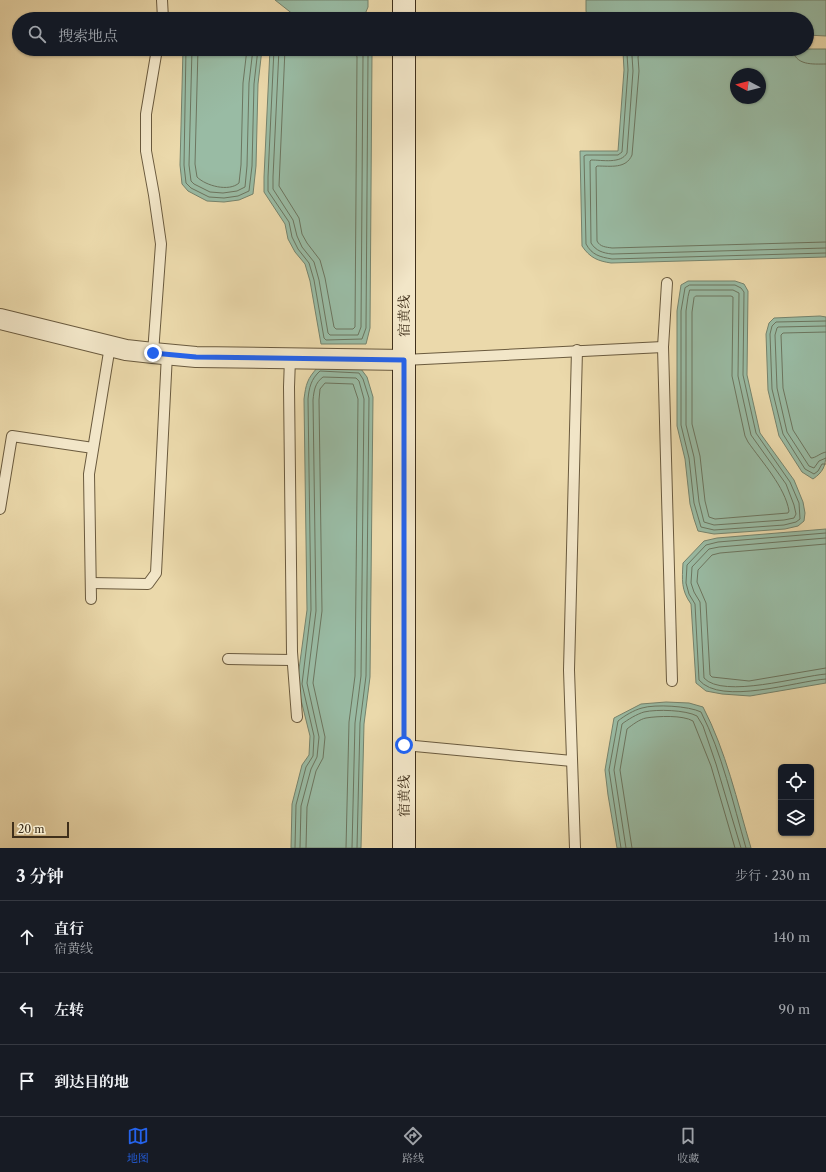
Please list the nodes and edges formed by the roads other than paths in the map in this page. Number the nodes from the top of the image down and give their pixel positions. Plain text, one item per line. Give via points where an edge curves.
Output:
1 (162, 0) edge
2 (404, 0) edge
3 (163, 12) edge
4 (404, 12) edge
5 (156, 56) edge
6 (404, 56) edge
7 (667, 283) dead end
8 (0, 319) edge
9 (110, 346) junction
10 (663, 347) junction
11 (577, 350) junction
12 (160, 354) junction
13 (290, 358) junction
14 (404, 360) junction
15 (93, 448) junction
16 (0, 509) edge
17 (91, 583) junction
18 (91, 599) dead end
19 (228, 659) dead end
20 (292, 660) junction
21 (672, 681) dead end
22 (297, 717) dead end
23 (404, 745) junction
24 (572, 761) junction
25 (404, 848) edge
26 (575, 848) edge

1 - 3 lane
2 - 4 main road
5 - 12 lane via 146,114 146,151 161,244
6 - 14 main road, 宿黄线
7 - 10 lane
8 - 9 street
9 - 12 street
9 - 15 lane
10 - 11 lane
10 - 21 lane
11 - 14 lane
11 - 24 lane via 569,670
12 - 13 street
12 - 17 lane via 156,573 148,584
13 - 14 street
13 - 20 lane
14 - 23 main road, 宿黄线
15 - 16 lane via 12,436
15 - 17 lane via 89,474
17 - 18 lane
19 - 20 lane
20 - 22 lane
23 - 24 lane
23 - 25 main road, 宿黄线
24 - 26 lane

